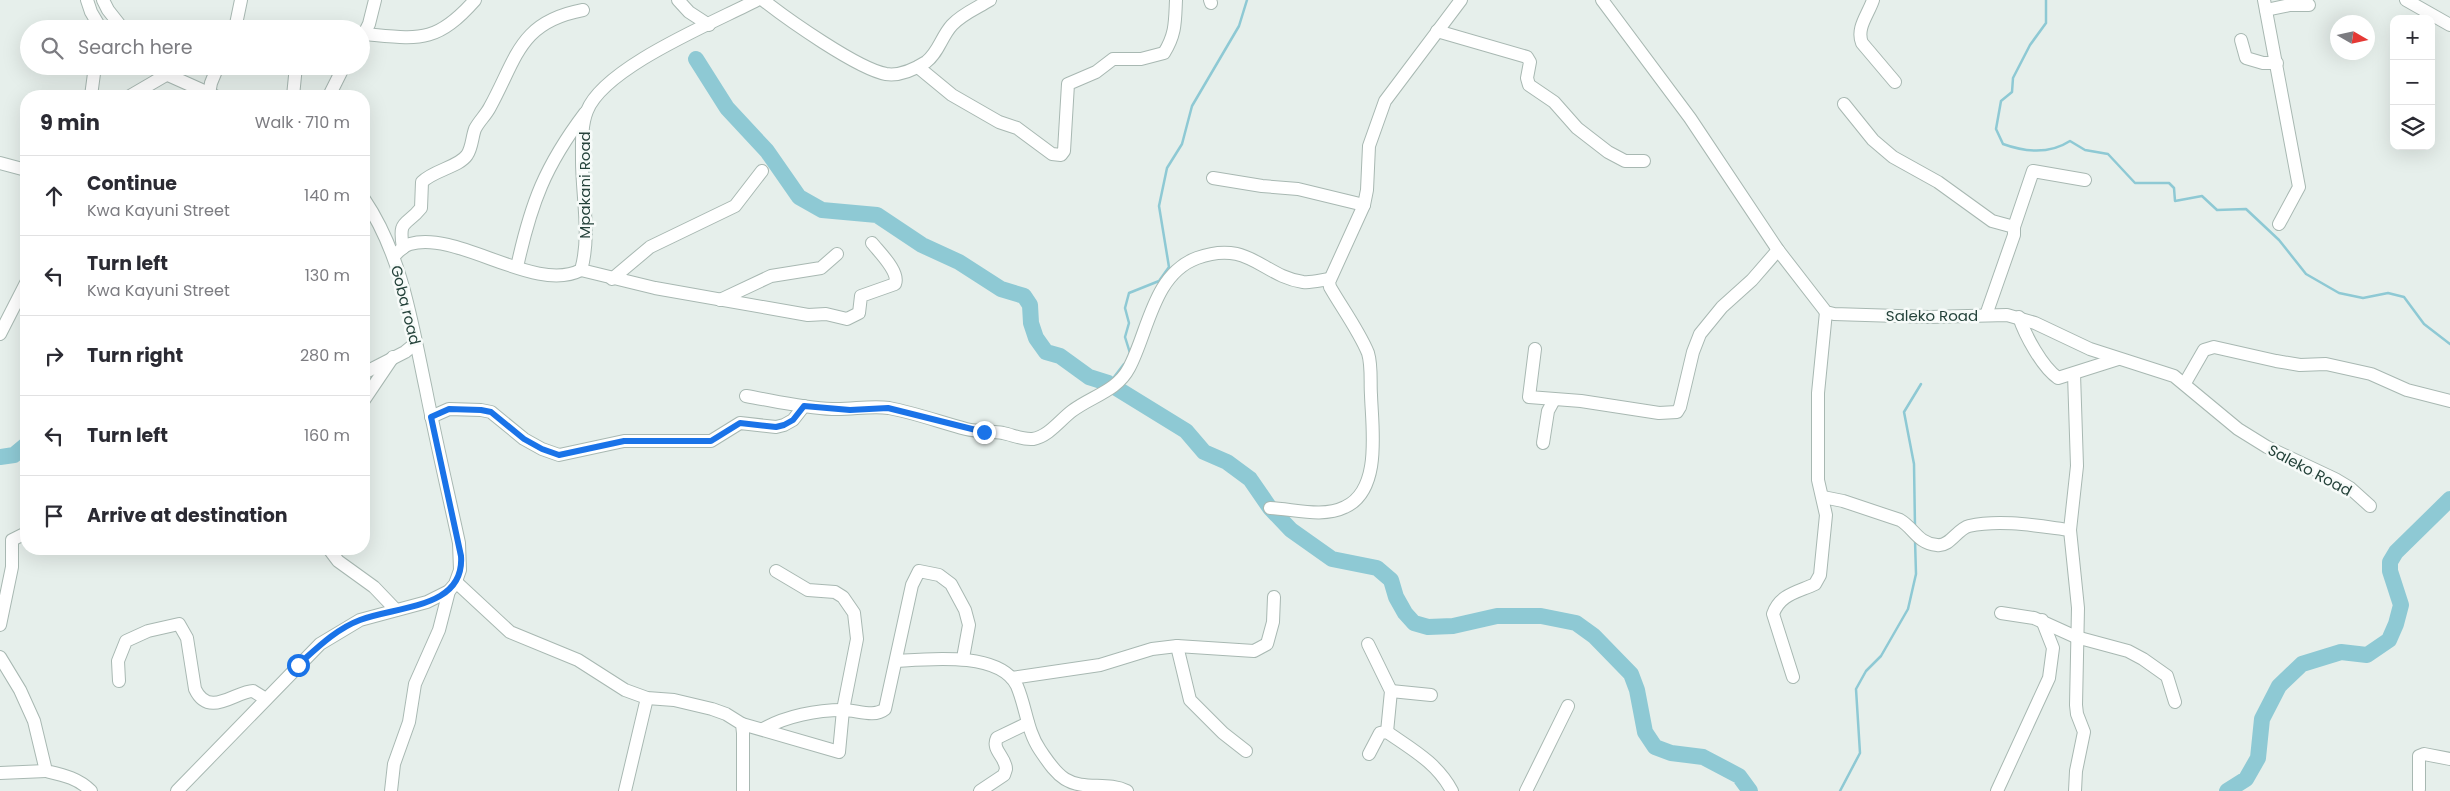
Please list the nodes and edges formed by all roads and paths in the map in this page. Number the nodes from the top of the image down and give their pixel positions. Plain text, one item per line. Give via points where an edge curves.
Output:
1 (87, 0) edge
2 (103, 0) edge
3 (241, 0) edge
4 (375, 0) edge
5 (475, 0) edge
6 (678, 0) edge
7 (757, 0) edge
8 (763, 0) edge
9 (990, 0) edge
10 (1176, 0) edge
11 (1461, 0) edge
12 (1602, 0) edge
13 (1873, 0) edge
14 (2406, 0) edge
15 (2265, 5) edge
16 (2309, 5) dead end
17 (583, 10) dead end
18 (96, 20) edge
19 (116, 20) edge
20 (237, 20) edge
21 (369, 20) edge
22 (709, 25) junction
23 (2450, 25) edge
24 (1437, 31) junction
25 (370, 37) edge
26 (2241, 40) dead end
27 (2277, 63) junction
28 (918, 67) junction
29 (94, 75) edge
30 (214, 75) edge
31 (295, 75) edge
32 (340, 75) edge
33 (166, 76) joint
34 (1895, 82) dead end
35 (92, 90) edge
36 (141, 90) edge
37 (200, 90) edge
38 (212, 90) edge
39 (294, 90) edge
40 (332, 90) edge
41 (1844, 104) dead end
42 (587, 111) junction
43 (1644, 161) dead end
44 (0, 163) edge
45 (20, 168) edge
46 (762, 171) dead end
47 (1213, 178) dead end
48 (2085, 180) dead end
49 (1364, 204) junction
50 (370, 208) edge
51 (2279, 224) dead end
52 (2014, 227) junction
53 (872, 243) dead end
54 (1778, 250) junction
55 (398, 252) junction
56 (837, 254) dead end
57 (517, 267) junction
58 (581, 270) junction
59 (612, 279) junction
60 (1330, 279) junction
61 (20, 296) edge
62 (720, 300) junction
63 (1826, 312) junction
64 (1986, 315) junction
65 (2019, 317) junction
66 (0, 334) edge
67 (416, 343) junction
68 (1535, 348) dead end
69 (393, 357) junction
70 (2118, 359) junction
71 (370, 370) edge
72 (2074, 374) junction
73 (2185, 383) junction
74 (370, 391) edge
75 (746, 396) dead end
76 (1554, 400) junction
77 (2450, 401) edge
78 (804, 406) junction
79 (431, 417) junction
80 (1543, 443) dead end
81 (1823, 497) junction
82 (2370, 506) dead end
83 (1270, 508) dead end
84 (2070, 530) junction
85 (20, 536) edge
86 (334, 555) edge
87 (776, 571) dead end
88 (452, 586) junction
89 (1274, 597) dead end
90 (396, 610) junction
91 (2001, 613) dead end
92 (2042, 620) junction
93 (0, 625) edge
94 (2076, 637) junction
95 (1368, 644) dead end
96 (1177, 646) junction
97 (0, 657) edge
98 (962, 658) junction
99 (897, 661) junction
100 (1793, 677) dead end
101 (1012, 678) junction
102 (119, 681) dead end
103 (1391, 691) junction
104 (1431, 696) dead end
105 (647, 698) junction
106 (266, 699) junction
107 (2175, 702) dead end
108 (1568, 706) dead end
109 (843, 710) junction
110 (1028, 723) junction
111 (742, 724) junction
112 (763, 729) junction
113 (1387, 732) junction
114 (1246, 751) dead end
115 (1368, 754) dead end
116 (2450, 759) edge
117 (46, 771) junction
118 (0, 772) edge
119 (1078, 787) edge
120 (2419, 789) dead end
121 (91, 791) edge
122 (178, 791) edge
123 (391, 791) edge
124 (625, 791) edge
125 (743, 791) edge
126 (980, 791) edge
127 (1127, 791) edge
128 (1452, 791) edge
129 (1526, 791) edge
130 (1997, 791) edge
131 (2075, 791) edge

1 - 18 street
2 - 19 street
3 - 20 street
4 - 21 street
5 - 25 street via 460,17 436,33 408,39
6 - 22 street
7 - 22 street, Mpakani Road
8 - 28 street via 829,46 874,69 895,74
9 - 28 street via 959,18 946,32 934,55
10 - 28 street via 1177,18 1164,54 1141,59 1113,59 1096,72 1068,84 1064,151 1061,155 1052,154 1017,128 998,122 952,95
11 - 24 street
12 - 54 street via 1690,118
13 - 34 street via 1859,36
14 - 23 street
15 - 16 street
15 - 27 street
17 - 55 street via 562,14 524,41 475,130 467,156 429,174 422,182 421,208 403,224
22 - 42 street, Mpakani Road via 634,64 602,90
24 - 43 street via 1527,57 1530,62 1526,78 1530,85 1554,102 1577,128 1625,161
24 - 49 street via 1395,86 1377,118 1369,146
26 - 27 street via 2246,58
27 - 51 street via 2299,186
29 - 35 street
30 - 38 street
31 - 39 street
32 - 40 street
33 - 36 street
33 - 37 street
41 - 52 street via 1873,140 1893,157 1938,182 1992,221
42 - 57 street via 564,141 539,187 528,216
42 - 58 street, Mpakani Road via 582,150 585,245
44 - 45 street
46 - 59 street via 735,206 650,247
47 - 49 street via 1298,189
48 - 52 street via 2033,171
49 - 60 street
50 - 55 street, Goba road
52 - 64 street
53 - 62 street via 897,281 861,296 861,308 852,318 808,315
54 - 63 street
54 - 76 street via 1700,334 1677,412 1659,413
55 - 57 street via 410,244 441,245
55 - 67 street, Goba road
56 - 62 street via 821,268 771,276
57 - 58 street via 572,275
58 - 59 street
59 - 62 street
60 - 78 street via 1297,280 1240,254 1212,254 1195,259 1169,279 1122,379 1075,409 1047,432 1031,439 967,429 888,408 850,410
60 - 83 street via 1330,287 1369,359 1373,440 1368,480 1352,504 1335,511
61 - 66 street
63 - 64 street, Saleko Road via 1929,317
63 - 81 street via 1818,393 1818,480
64 - 65 street, Saleko Road
65 - 70 street, Saleko Road
65 - 72 street via 2028,338 2053,374 2062,378
67 - 69 street
67 - 79 street, Goba road
68 - 76 street via 1529,397
69 - 71 street
69 - 74 street
70 - 72 street
70 - 73 street, Saleko Road via 2159,370
72 - 84 street via 2077,466
73 - 77 street via 2204,350 2214,347 2276,361 2300,365 2326,364 2371,374 2399,387
73 - 82 street, Saleko Road via 2238,429 2274,451 2335,479
75 - 78 street
76 - 80 street via 1548,411
78 - 79 street via 793,420 784,425 740,423 711,441 624,441 559,455 524,439 491,412 449,409
79 - 88 street, Goba road via 461,556 460,570
81 - 84 street via 1900,520 1915,536 1939,546 1969,526 2030,525
81 - 100 street via 1826,515 1820,574 1815,584 1780,600 1773,614
84 - 94 street via 2077,597
85 - 93 street via 12,540 12,567
86 - 90 street via 374,587
87 - 109 street via 808,590 836,592 850,604 856,640
88 - 90 street via 427,602
88 - 105 street via 510,632 559,651 625,690
88 - 123 street, Goba road via 439,630 415,684 406,732 394,764
89 - 96 street via 1273,622 1267,644 1261,649
90 - 106 street via 360,620 320,644
91 - 92 street
92 - 94 street
92 - 130 street via 2053,648 2049,678
94 - 107 street via 2112,645 2143,659 2167,676
94 - 131 street via 2077,714 2084,732 2077,761
95 - 103 street
96 - 101 street via 1152,649 1100,665
96 - 114 street via 1190,700
97 - 117 street via 34,720
98 - 99 street
98 - 99 street via 969,625 965,610 951,584 939,575 919,571 912,585
98 - 101 street via 1000,670
99 - 109 street via 885,709 881,713
101 - 110 street
102 - 106 street via 118,661 126,641 148,631 179,624 188,638 198,695 217,702 253,691
103 - 104 street
103 - 113 street
105 - 111 street via 674,700 712,709
105 - 124 street
106 - 122 street
108 - 129 street
109 - 112 street via 792,717
109 - 112 street via 839,752
110 - 119 street via 1033,740 1049,764
110 - 126 street via 995,742 1006,769 1004,775
111 - 112 street
111 - 125 street
113 - 115 street via 1380,732
113 - 128 street via 1427,759
116 - 120 street via 2424,754 2418,756
117 - 118 street
117 - 121 street via 83,782
119 - 127 street via 1119,787

